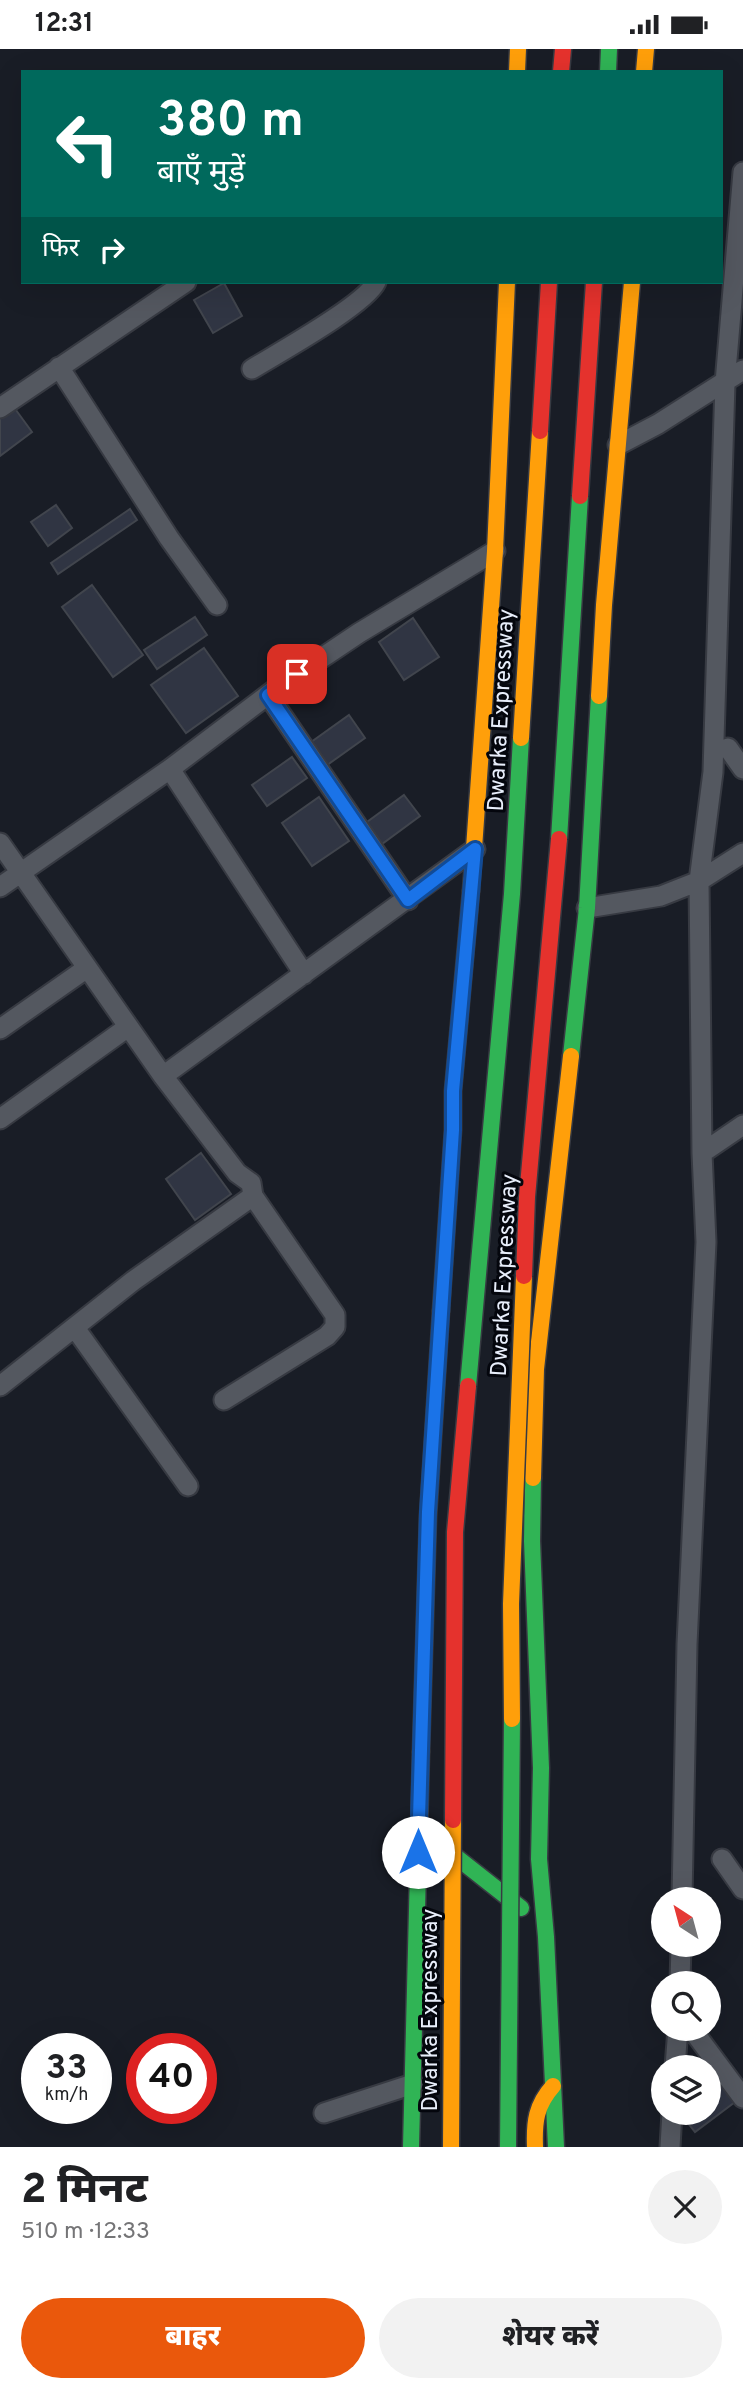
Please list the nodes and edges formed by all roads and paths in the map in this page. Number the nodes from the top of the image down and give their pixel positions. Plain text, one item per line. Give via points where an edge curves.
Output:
1 (563, 49) edge
2 (609, 49) edge
3 (646, 49) edge
4 (561, 70) edge
5 (608, 70) edge
6 (644, 70) edge
7 (743, 172) edge
8 (183, 284) edge
9 (375, 284) edge
10 (507, 284) edge
11 (549, 284) edge
12 (594, 284) edge
13 (632, 284) edge
14 (58, 367) junction
15 (252, 369) dead end
16 (743, 370) edge
17 (725, 383) junction
18 (0, 408) edge
19 (618, 445) junction
20 (495, 551) junction
21 (217, 605) dead end
22 (268, 695) junction
23 (728, 748) dead end
24 (170, 769) junction
25 (743, 769) edge
26 (0, 843) edge
27 (475, 849) junction
28 (743, 853) edge
29 (21, 873) junction
30 (699, 881) junction
31 (0, 887) edge
32 (408, 900) junction
33 (587, 908) junction
34 (87, 968) junction
35 (304, 974) junction
36 (128, 1027) junction
37 (0, 1029) edge
38 (163, 1076) junction
39 (0, 1119) edge
40 (743, 1125) edge
41 (702, 1153) junction
42 (253, 1196) junction
43 (75, 1328) junction
44 (0, 1386) edge
45 (224, 1400) dead end
46 (188, 1486) dead end
47 (418, 1827) junction
48 (722, 1859) dead end
49 (682, 1887) edge
50 (743, 1889) edge
51 (545, 1927) junction
52 (701, 2041) edge
53 (413, 2084) junction
54 (553, 2086) junction
55 (743, 2098) edge
56 (324, 2113) dead end
57 (671, 2125) edge
58 (413, 2143) edge
59 (450, 2147) edge
60 (508, 2147) edge
61 (535, 2147) edge
62 (556, 2147) edge
63 (670, 2147) edge

1 - 4 main road
2 - 5 main road
3 - 6 main road
7 - 17 street
8 - 14 street
9 - 15 street via 352,306
10 - 20 main road
11 - 59 main road, Dwarka Expressway, bridge via 512,894 455,1532
12 - 60 main road, Dwarka Expressway, bridge via 555,898 527,1197 511,1604
13 - 19 main road
14 - 18 street
14 - 21 street
16 - 17 street
17 - 19 street
17 - 30 street via 713,772
19 - 33 main road
20 - 22 street via 359,633
20 - 27 main road
22 - 24 street
22 - 32 street
23 - 25 street
24 - 29 street
24 - 35 street
26 - 29 street
27 - 32 street
27 - 47 main road via 453,1091 428,1512
28 - 30 street
29 - 31 street
29 - 34 street
30 - 33 street via 661,895
30 - 41 street
32 - 35 street
33 - 51 main road via 536,1369 531,1541 541,1768 539,1859
34 - 36 street
34 - 37 street
35 - 38 street
36 - 38 street
36 - 39 street
38 - 42 street via 237,1173 251,1183
40 - 41 street
41 - 49 street via 706,1242 687,1644
42 - 43 street
42 - 45 street via 334,1315 335,1327 314,1346
43 - 44 street
43 - 46 street
47 - 51 main road
47 - 53 main road
48 - 50 street
51 - 54 main road
52 - 55 street
53 - 56 street
53 - 58 main road
54 - 61 main road via 541,2098 534,2116
54 - 62 main road
57 - 63 street

